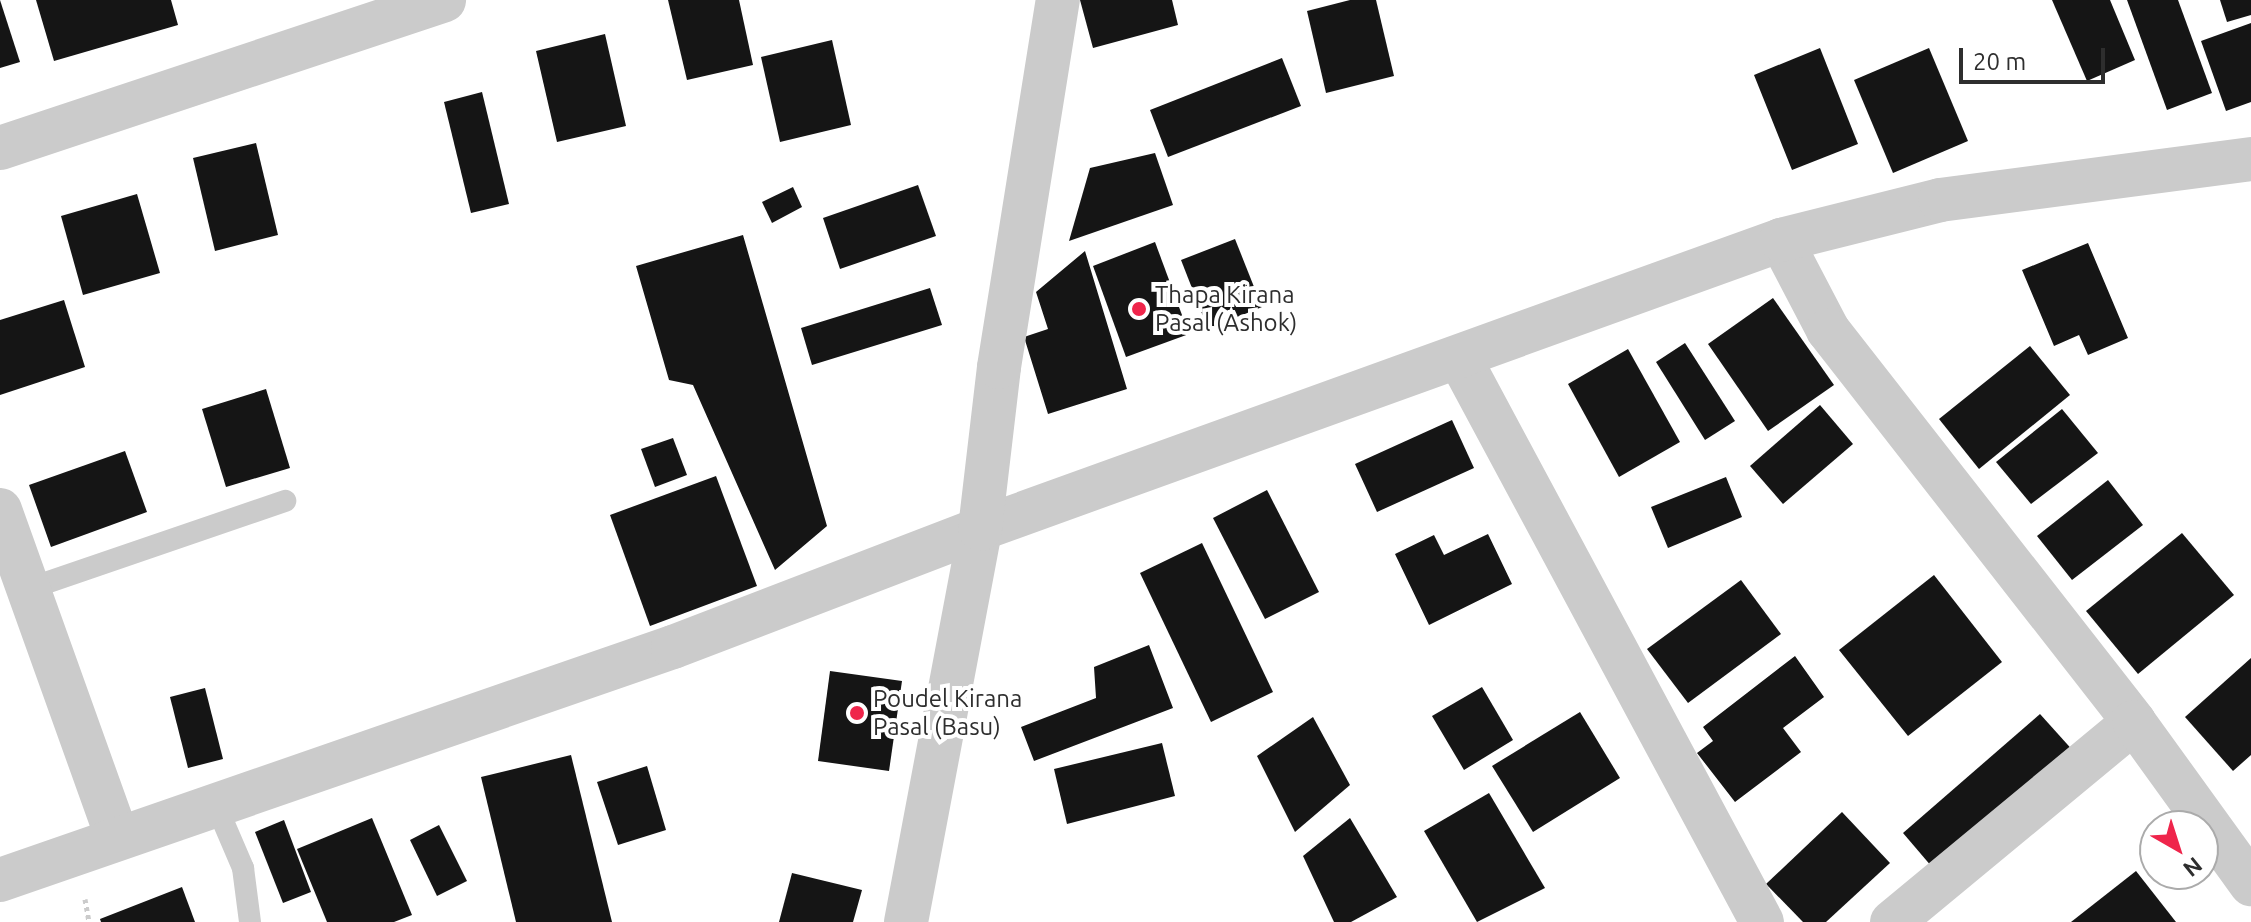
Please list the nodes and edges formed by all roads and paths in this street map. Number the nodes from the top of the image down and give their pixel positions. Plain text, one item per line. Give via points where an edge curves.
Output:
1 (444, 0) edge
2 (1058, 0) edge
3 (0, 148) edge
4 (2251, 159) edge
5 (1781, 240) junction
6 (1459, 357) junction
7 (285, 501) dead end
8 (0, 510) edge
9 (980, 529) junction
10 (28, 589) junction
11 (2134, 722) junction
12 (216, 805) junction
13 (117, 836) junction
14 (0, 880) edge
15 (2251, 884) edge
16 (250, 922) edge
17 (906, 922) edge
18 (1762, 922) edge
19 (1892, 922) edge

1 - 3 street
2 - 9 street via 999,367
4 - 5 street via 1940,200
5 - 6 street
5 - 11 street via 1828,330
6 - 9 street
6 - 18 street
7 - 10 lane
8 - 10 street
9 - 12 street via 673,647
9 - 17 street
10 - 13 street
11 - 15 street
11 - 19 street
12 - 13 street
12 - 16 lane via 243,868
13 - 14 street

